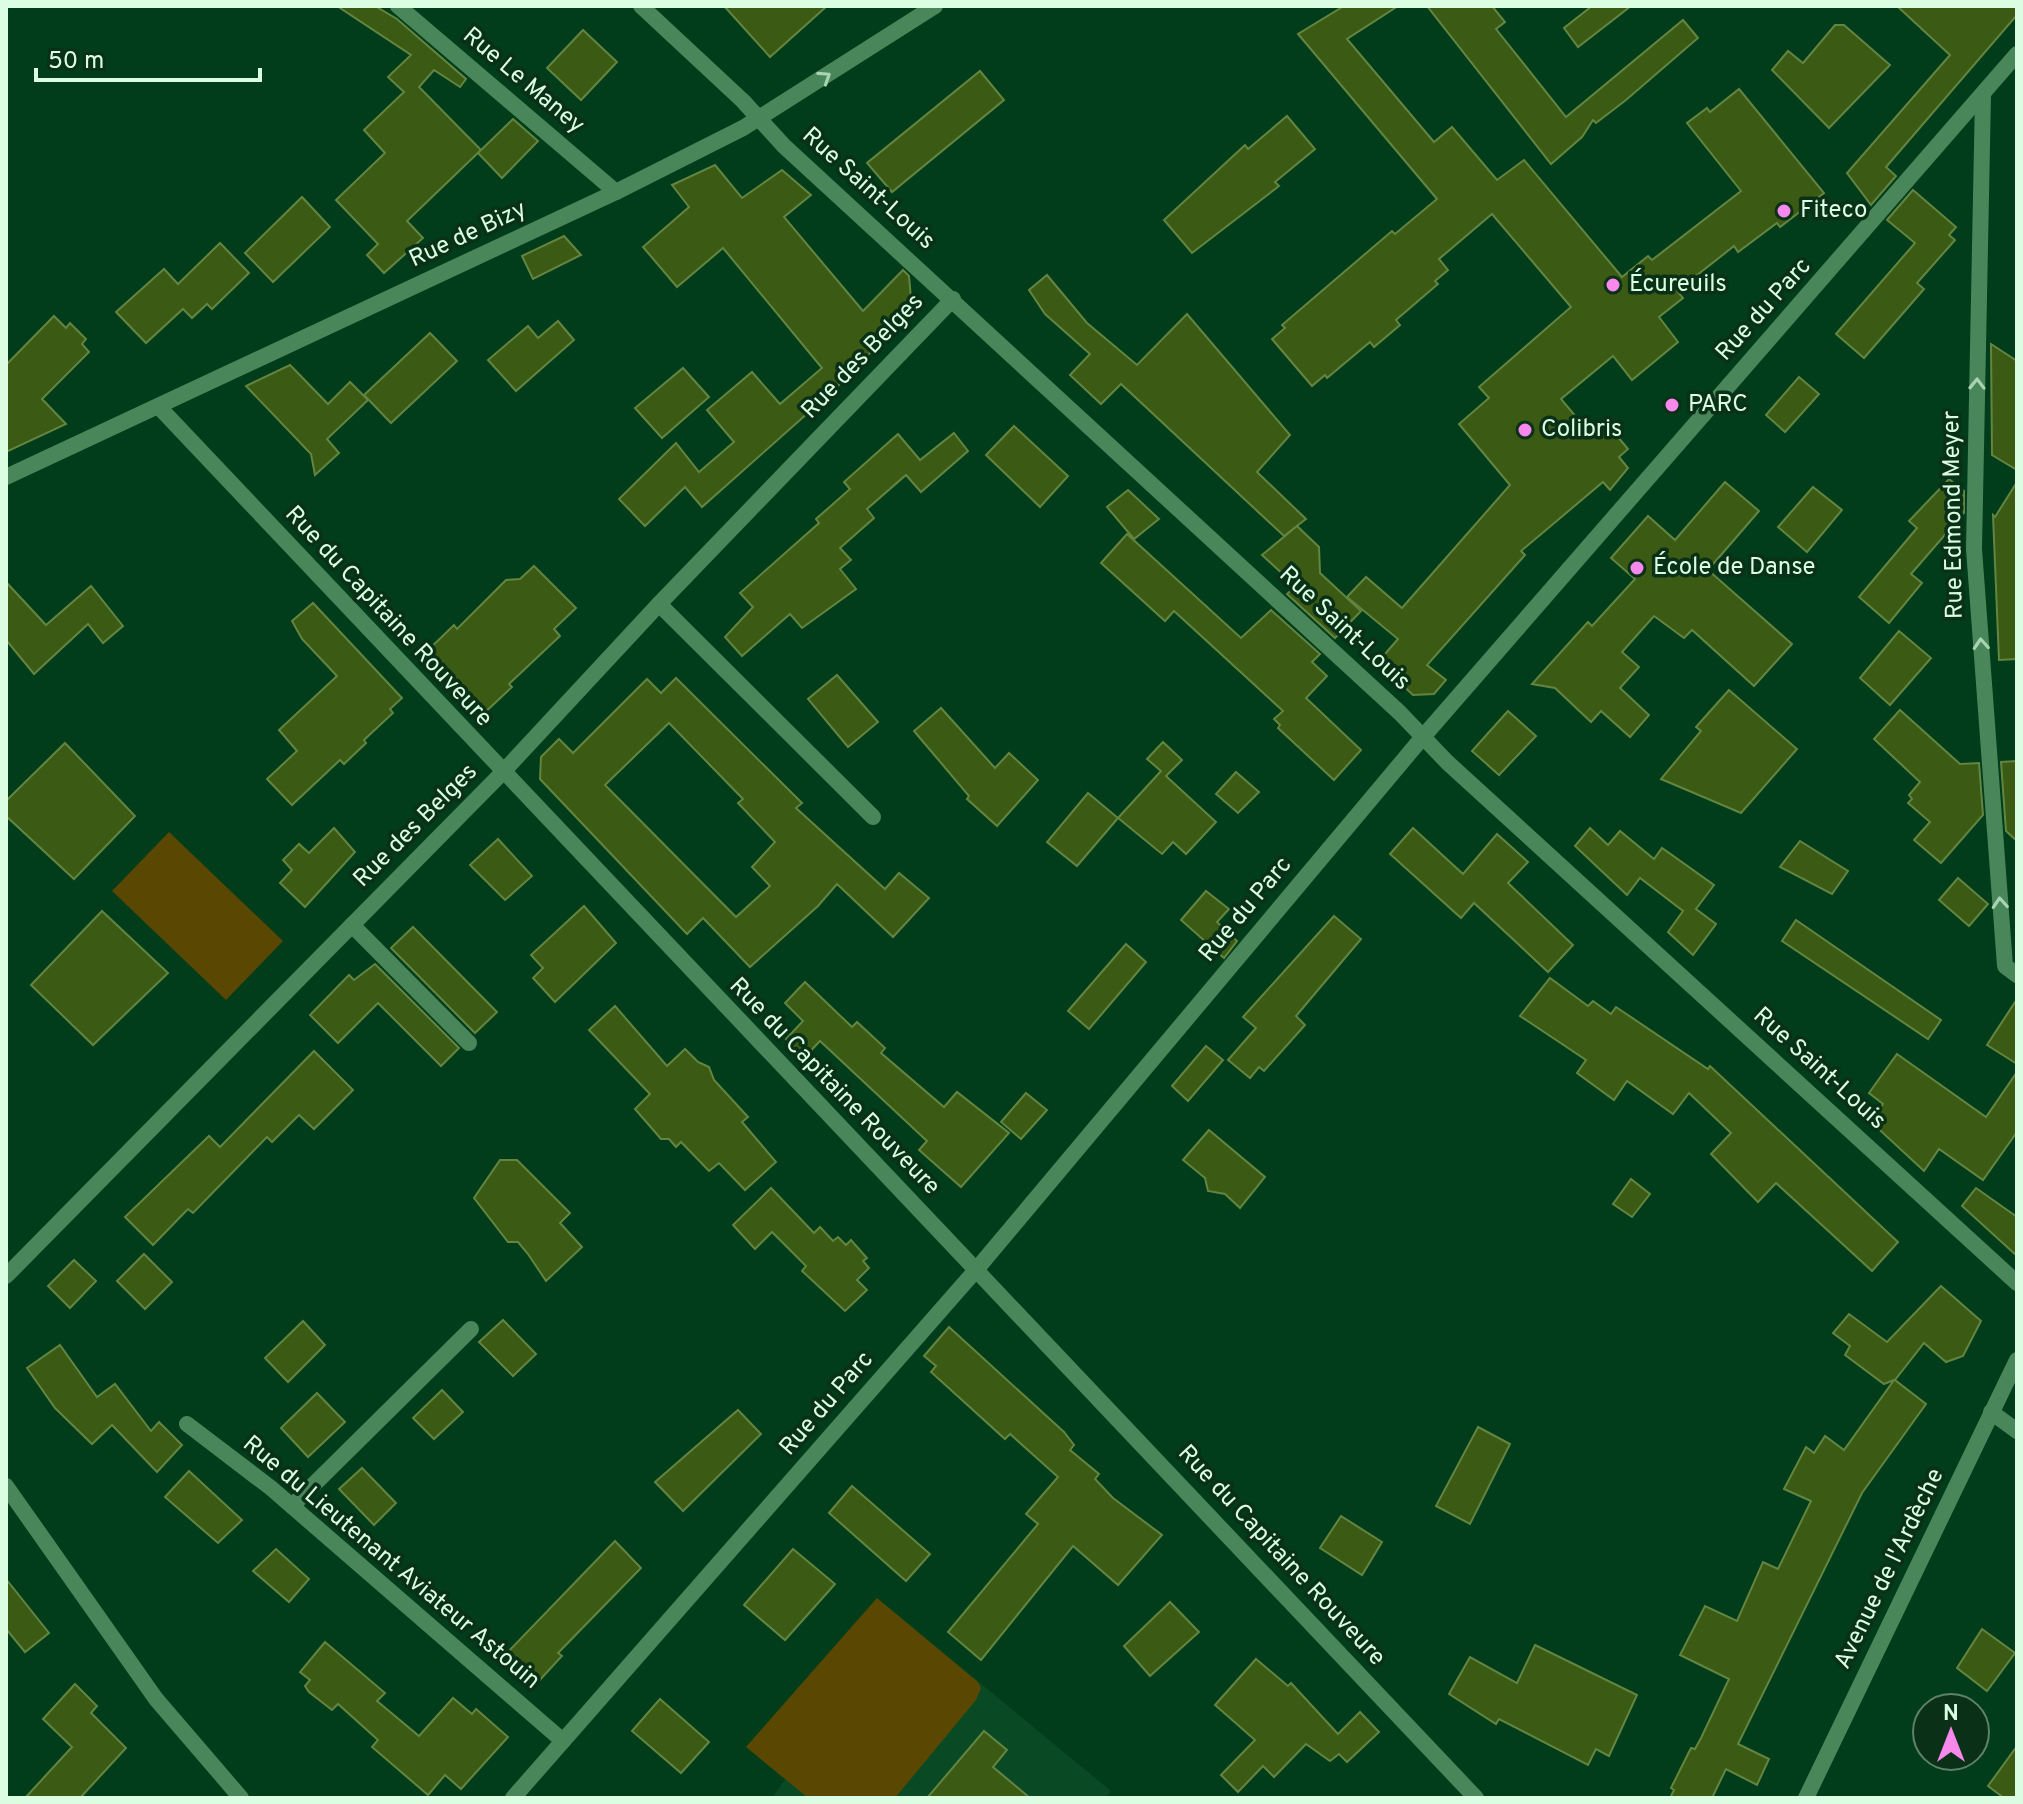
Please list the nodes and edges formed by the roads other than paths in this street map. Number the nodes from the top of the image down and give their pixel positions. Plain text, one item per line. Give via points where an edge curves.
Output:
1 (398, 6) edge
2 (641, 6) edge
3 (935, 6) edge
4 (2017, 54) edge
5 (1983, 95) junction
6 (759, 119) junction
7 (616, 192) junction
8 (953, 299) junction
9 (159, 407) junction
10 (6, 477) edge
11 (659, 604) junction
12 (1422, 738) junction
13 (502, 773) junction
14 (873, 817) dead end
15 (352, 925) junction
16 (2017, 975) edge
17 (469, 1043) dead end
18 (976, 1270) junction
19 (6, 1276) edge
20 (2017, 1283) edge
21 (471, 1329) dead end
22 (2017, 1360) edge
23 (1991, 1412) junction
24 (187, 1424) dead end
25 (2017, 1431) edge
26 (6, 1486) edge
27 (292, 1506) junction
28 (563, 1741) junction
29 (241, 1798) edge
30 (513, 1798) edge
31 (1476, 1798) edge
32 (1806, 1798) edge

1 - 7 street, Rue Le Maney
2 - 6 street, Rue Saint-Louis
6 -> 3 street, Rue de Bizy
4 - 5 street, Rue du Parc
5 - 12 street, Rue du Parc
16 -> 5 street, Rue Edmond Meyer via 2005,966 1974,549
6 - 7 street, Rue de Bizy
6 - 8 street, Rue Saint-Louis
7 - 9 street, Rue de Bizy
8 - 11 street, Rue des Belges
8 - 12 street, Rue Saint-Louis
9 - 10 street, Rue de Bizy
9 - 13 street, Rue du Capitaine Rouveure
11 - 13 street, Rue des Belges
11 - 14 street
12 - 18 street, Rue du Parc
12 - 20 street, Rue Saint-Louis
13 - 15 street, Rue des Belges
13 - 18 street, Rue du Capitaine Rouveure
15 - 17 street
15 - 19 street, Rue des Belges
18 - 28 street, Rue du Parc
18 - 31 street, Rue du Capitaine Rouveure
21 - 27 street
22 - 23 street, Avenue de l'Ardèche
23 - 25 street
23 - 32 street, Avenue de l'Ardèche
24 - 27 street, Rue du Lieutenant Aviateur Astouin
26 - 29 street via 156,1699
27 - 28 street, Rue du Lieutenant Aviateur Astouin
28 - 30 street, Rue du Parc

